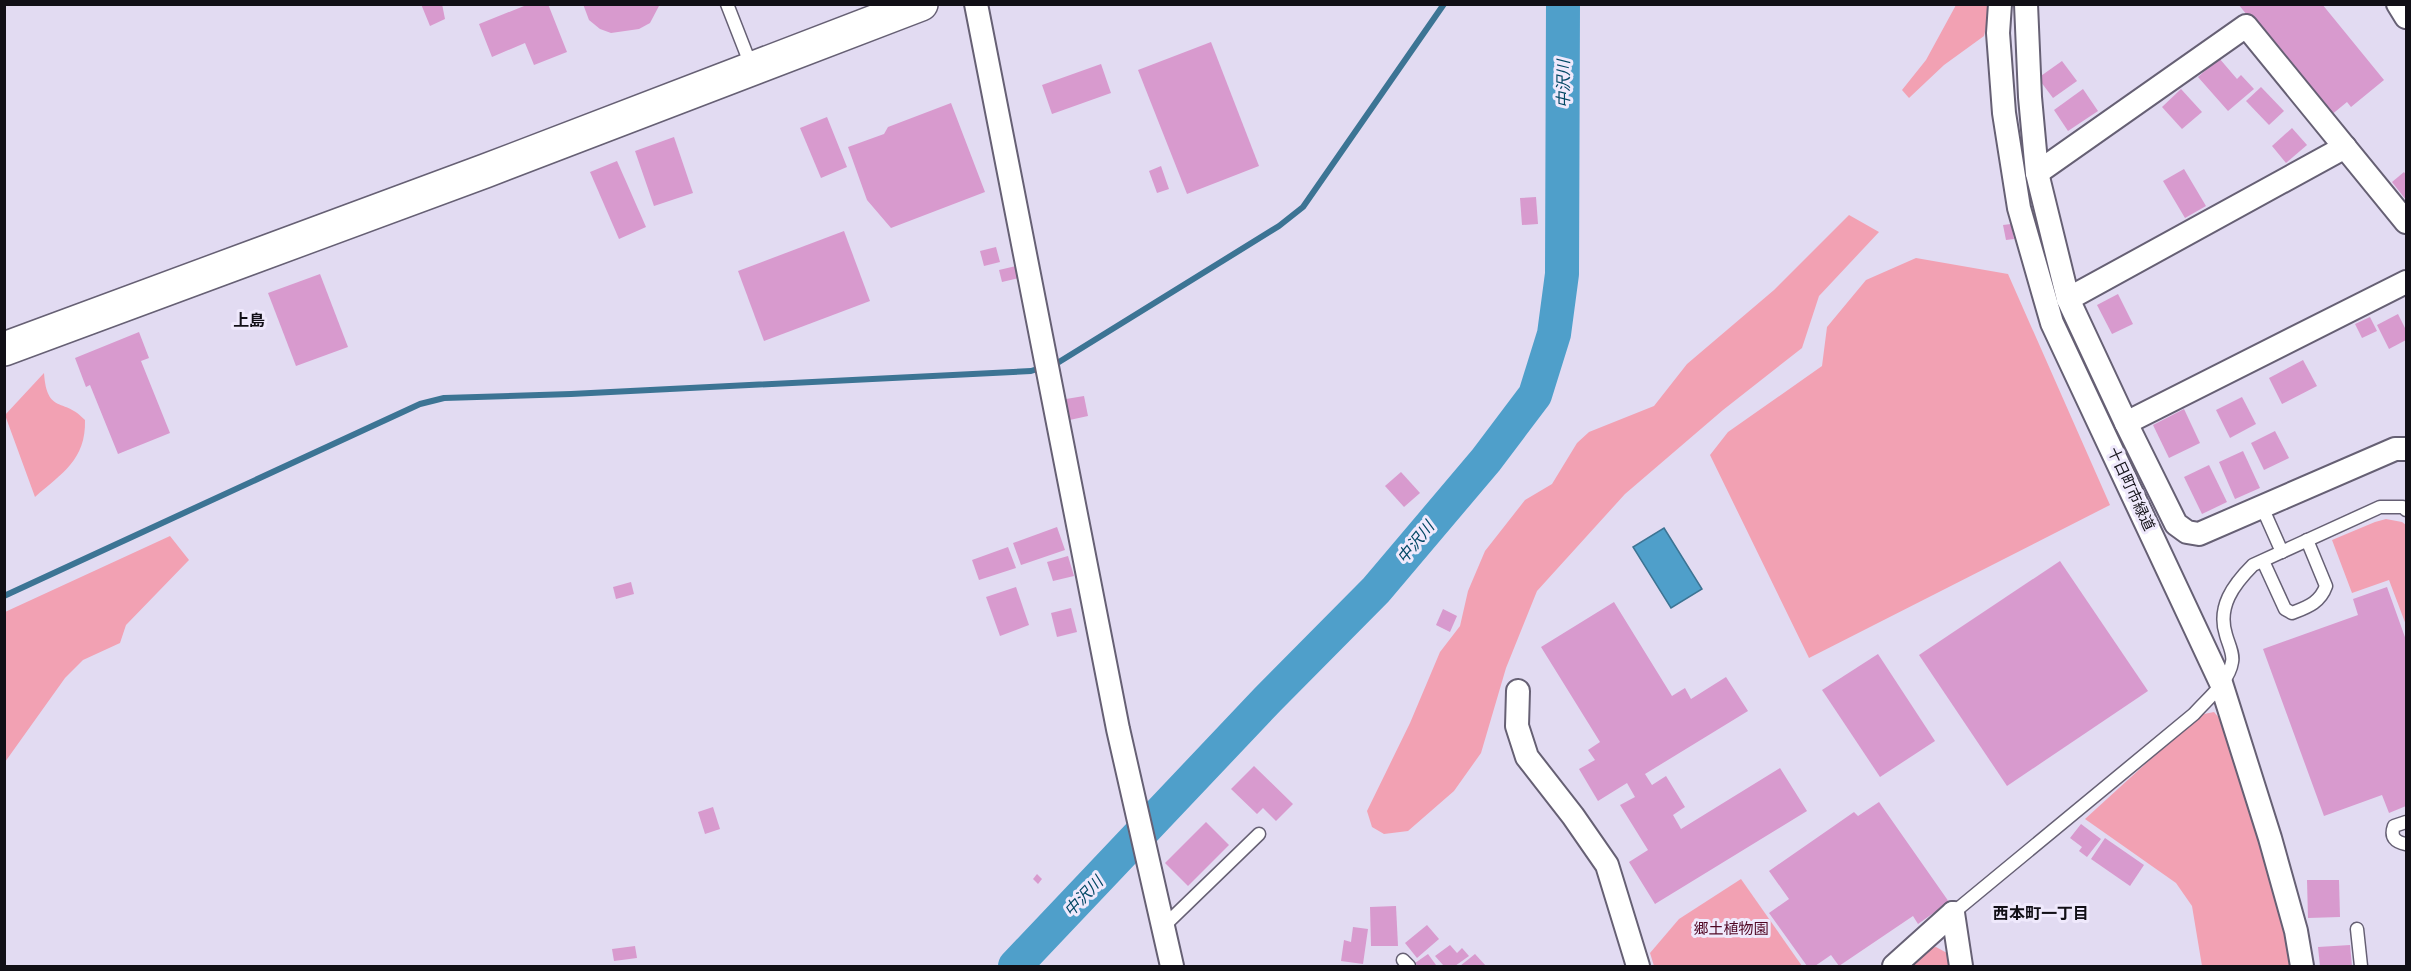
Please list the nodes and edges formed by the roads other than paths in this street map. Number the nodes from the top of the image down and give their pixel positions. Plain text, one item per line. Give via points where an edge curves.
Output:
1 (727, 4) edge
2 (921, 4) edge
3 (976, 4) edge
4 (2000, 4) edge
5 (2026, 4) edge
6 (2398, 4) edge
7 (2406, 17) edge
8 (752, 69) junction
9 (2345, 147) junction
10 (2037, 173) junction
11 (2406, 222) edge
12 (2406, 282) edge
13 (2068, 299) junction
14 (4, 349) edge
15 (2126, 423) junction
16 (2406, 449) edge
17 (2262, 507) junction
18 (2406, 510) edge
19 (2307, 540) junction
20 (2282, 552) junction
21 (2263, 561) junction
22 (2221, 683) junction
23 (1518, 691) dead end
24 (2406, 822) edge
25 (1259, 834) dead end
26 (2406, 844) edge
27 (1953, 913) junction
28 (1163, 927) junction
29 (2357, 929) dead end
30 (1172, 966) edge
31 (1638, 966) edge
32 (1894, 966) edge
33 (1961, 966) edge
34 (2302, 966) edge
35 (2361, 966) edge

1 - 8 lane
2 - 8 street
3 - 28 street via 1118,729
4 - 22 street, 十日町市緑道 via 1998,33 2005,124 2019,208 2052,322
5 - 10 street
6 - 7 street
8 - 14 street
9 - 10 street via 2246,26
9 - 11 street
9 - 13 street
10 - 13 street
12 - 15 street
13 - 15 street
15 - 17 street via 2176,524 2187,532 2199,534
16 - 17 street via 2395,449
17 - 20 lane
18 - 19 lane via 2380,507
19 - 20 lane
19 - 21 lane via 2326,586 2323,596 2314,604 2292,613 2284,609
20 - 21 lane
21 - 22 lane via 2236,582 2225,603 2222,624 2233,660
22 - 27 lane via 2194,714
22 - 34 street, 十日町市緑道 via 2276,855
23 - 31 street via 1518,726 1527,757 1607,865
24 - 26 lane via 2394,826 2392,832 2393,838
25 - 28 lane
27 - 32 street
27 - 33 street
28 - 30 street
29 - 35 lane

